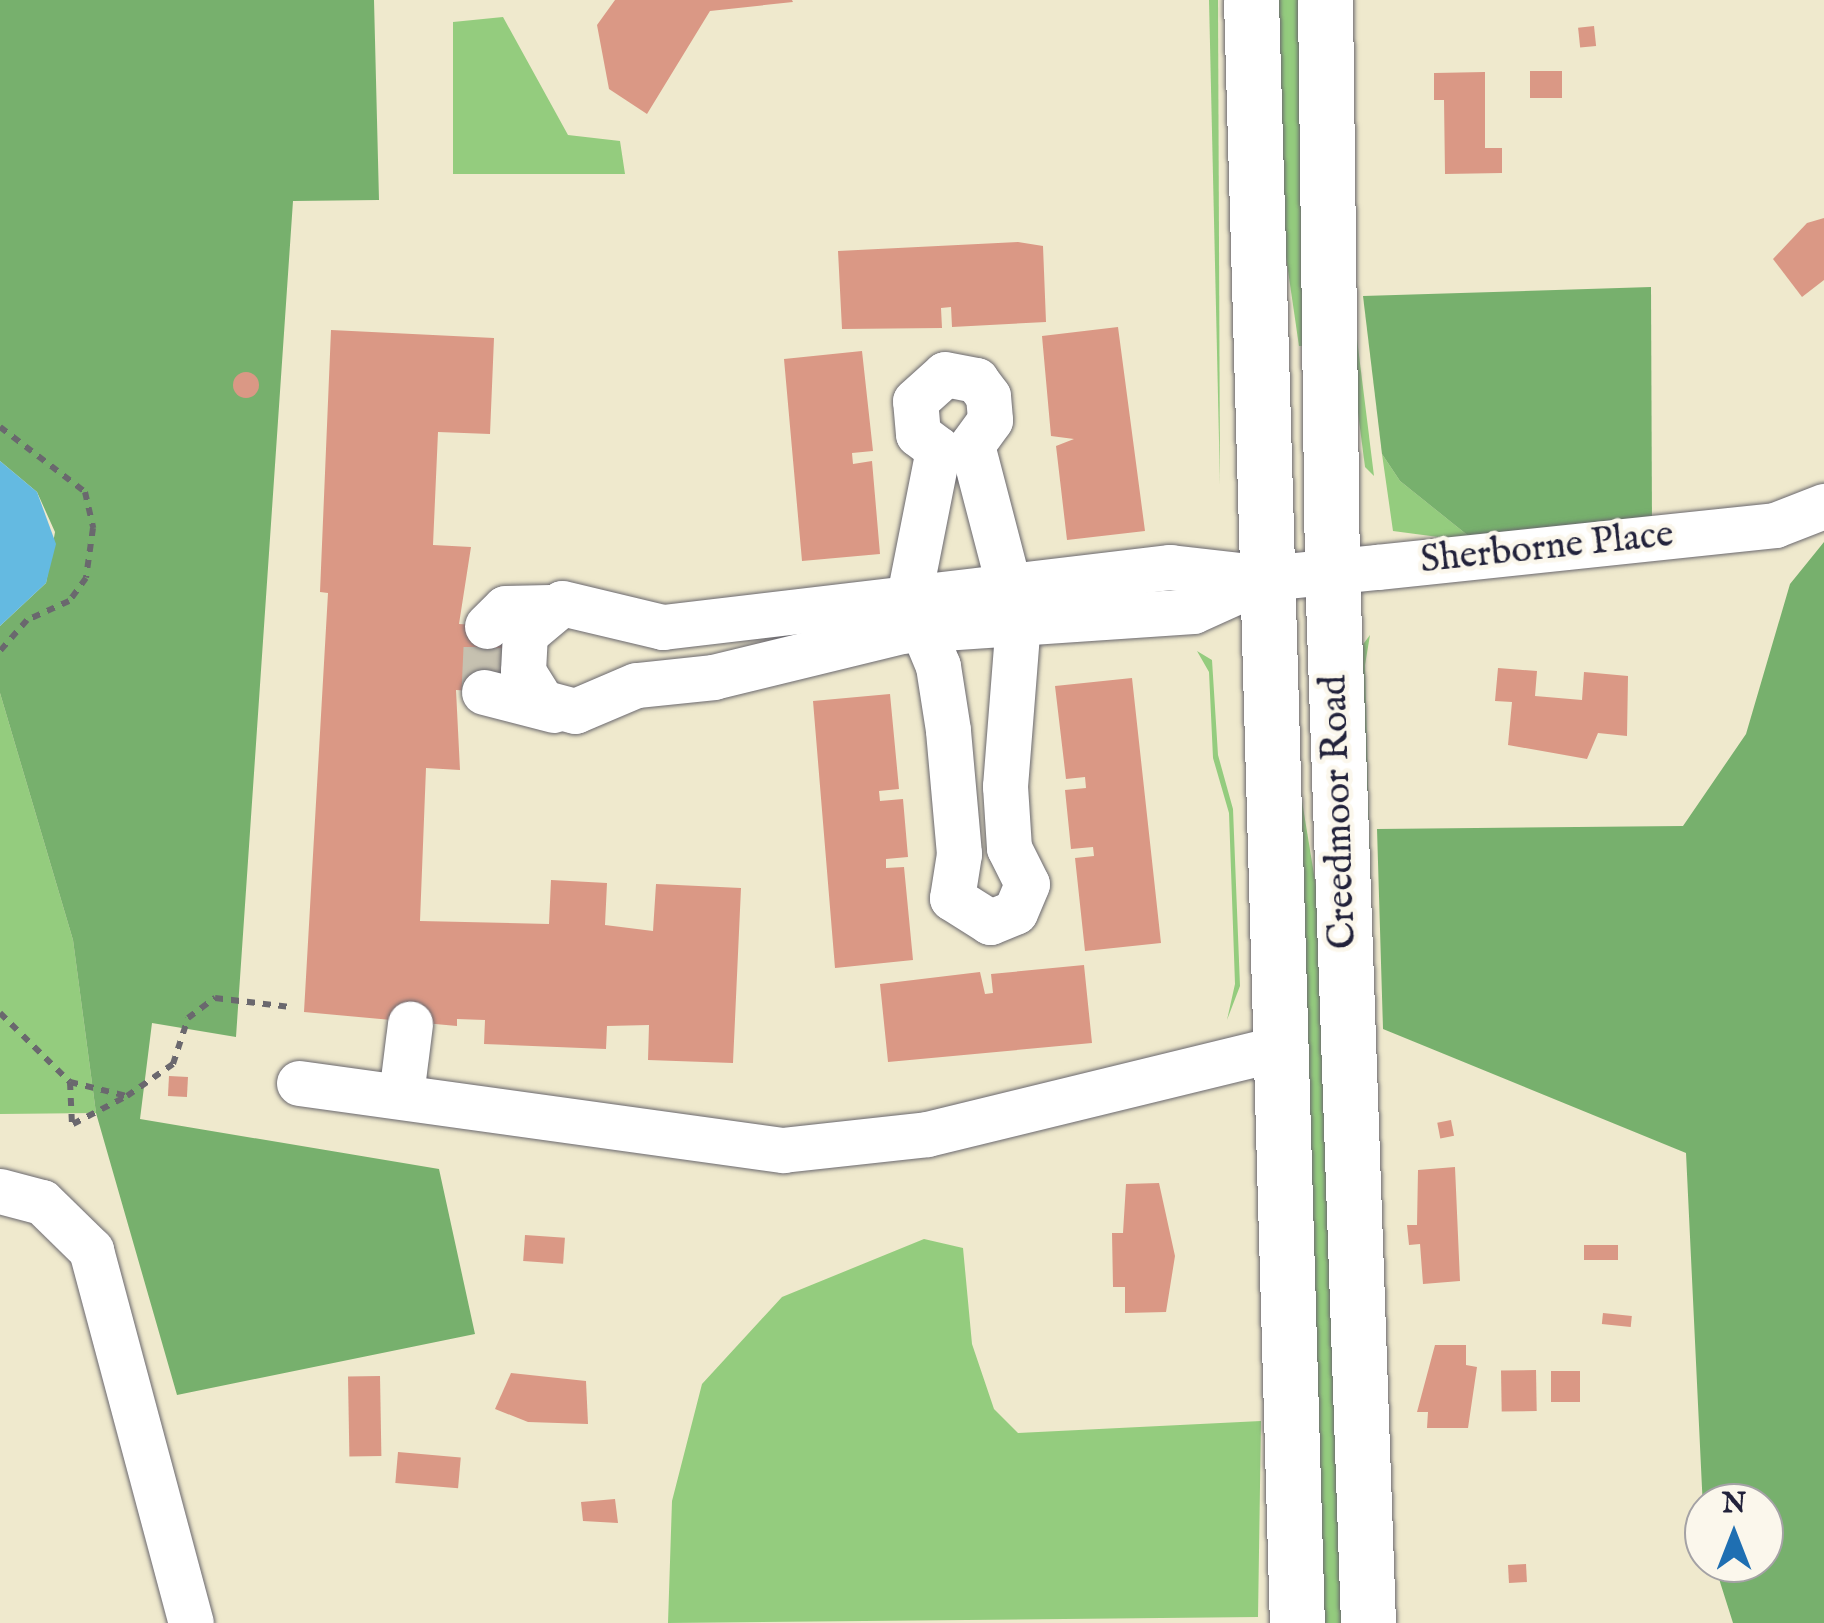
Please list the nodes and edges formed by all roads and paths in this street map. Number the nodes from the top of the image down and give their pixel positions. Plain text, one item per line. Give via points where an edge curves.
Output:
1 (1251, 0) edge
2 (1325, 0) edge
3 (0, 428) edge
4 (1824, 506) edge
5 (1332, 572) junction
6 (1266, 578) junction
7 (1014, 602) junction
8 (550, 607) junction
9 (917, 613) junction
10 (487, 626) dead end
11 (0, 651) edge
12 (484, 692) dead end
13 (554, 710) junction
14 (1009, 848) junction
15 (959, 854) junction
16 (290, 1006) dead end
17 (0, 1013) edge
18 (410, 1024) dead end
19 (1280, 1048) junction
20 (70, 1082) junction
21 (299, 1083) dead end
22 (401, 1095) junction
23 (127, 1096) junction
24 (0, 1191) edge
25 (191, 1623) edge
26 (1296, 1623) edge
27 (1368, 1623) edge

1 - 6 main road, Creedmoor Road
2 - 5 main road, Creedmoor Road
3 - 11 path via 85,492 93,528 86,578 69,601 27,620
4 - 5 street, Sherborne Place via 1775,525
5 - 6 street, Sherborne Place
5 - 27 main road, Creedmoor Road
6 - 7 street, Sherborne Place via 1199,566
6 - 19 main road, Creedmoor Road
7 - 9 street, Sherborne Place
7 - 9 street via 955,447
7 - 14 street via 1004,732
8 - 9 street via 602,607 663,627
8 - 10 street via 505,608
8 - 13 street via 522,654 528,688
9 - 13 street
9 - 15 street via 948,730
12 - 13 street
14 - 15 street via 986,842
14 - 15 street via 1025,870 1023,899 990,922 952,898
16 - 23 path via 215,998 188,1018 173,1064
17 - 20 path
18 - 22 street
19 - 22 street via 927,1134 783,1150
19 - 26 main road, Creedmoor Road
20 - 23 path
20 - 23 path via 72,1125
21 - 22 street
24 - 25 street via 42,1202 91,1250

